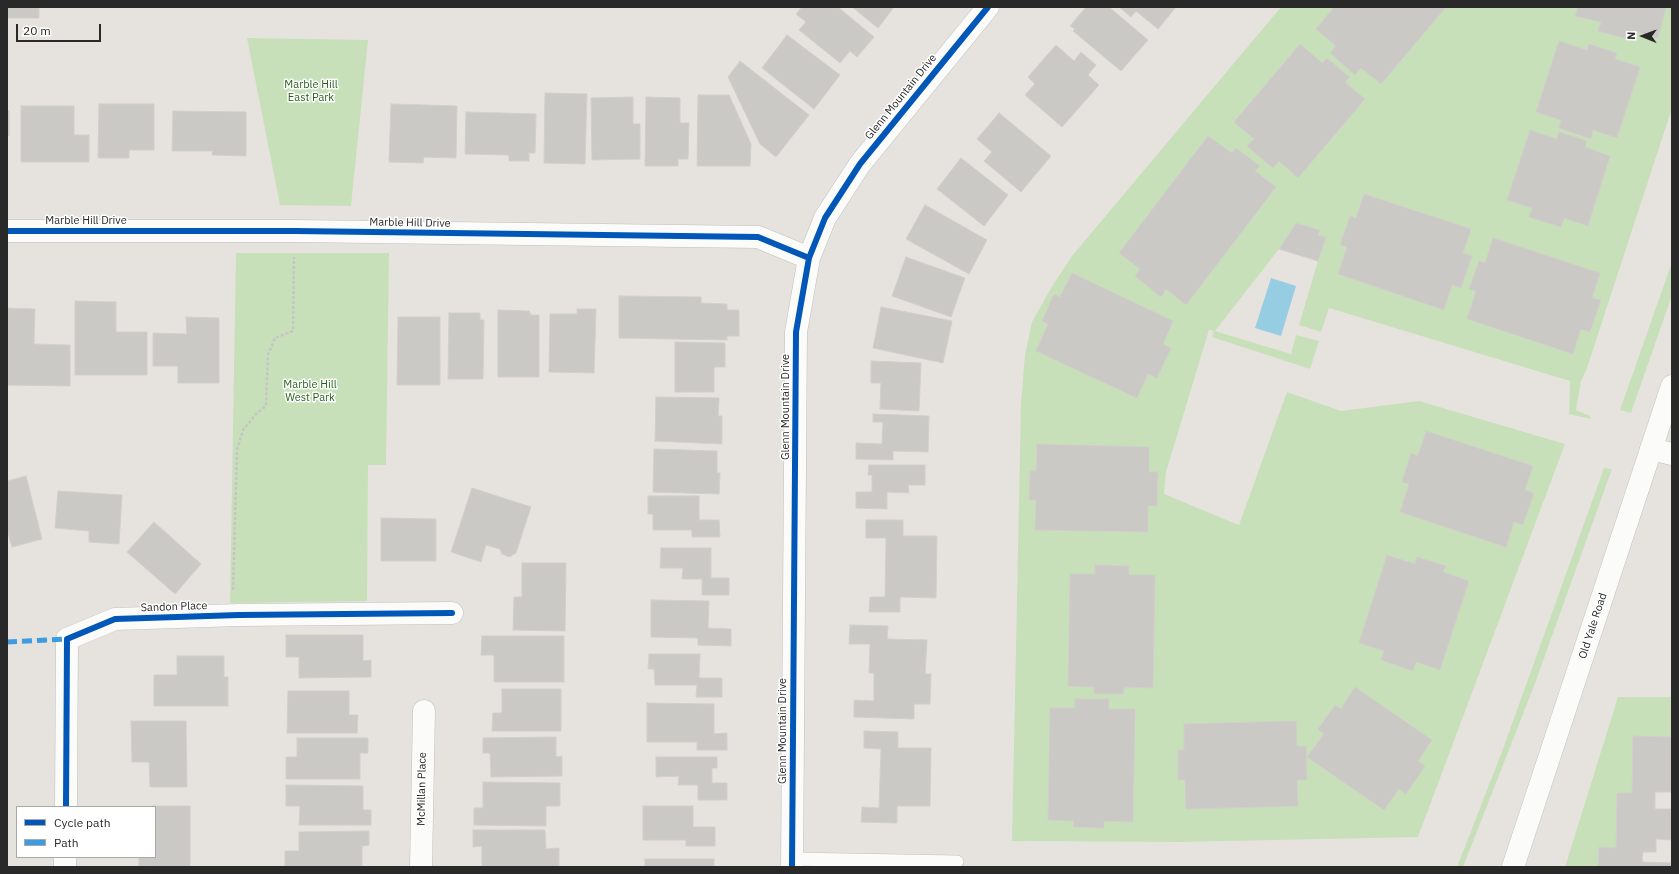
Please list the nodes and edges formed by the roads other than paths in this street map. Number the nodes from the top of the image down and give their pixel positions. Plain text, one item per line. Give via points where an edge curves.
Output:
1 (988, 7) edge
2 (7, 231) edge
3 (809, 258) junction
4 (1672, 386) edge
5 (1651, 449) junction
6 (1672, 454) edge
7 (452, 614) dead end
8 (424, 711) dead end
9 (66, 806) edge
10 (957, 862) dead end
11 (792, 863) edge
12 (421, 867) edge
13 (1513, 867) edge

1 - 3 street, Glenn Mountain Drive via 860,164 825,218
2 - 3 street, Marble Hill Drive via 295,231 758,237
3 - 11 street, Glenn Mountain Drive via 796,332
4 - 5 street, Old Yale Road
5 - 6 street
5 - 13 street, Old Yale Road
7 - 9 street, Sandon Place via 239,615 115,619 67,639
8 - 12 street, McMillan Place
10 - 11 lane

